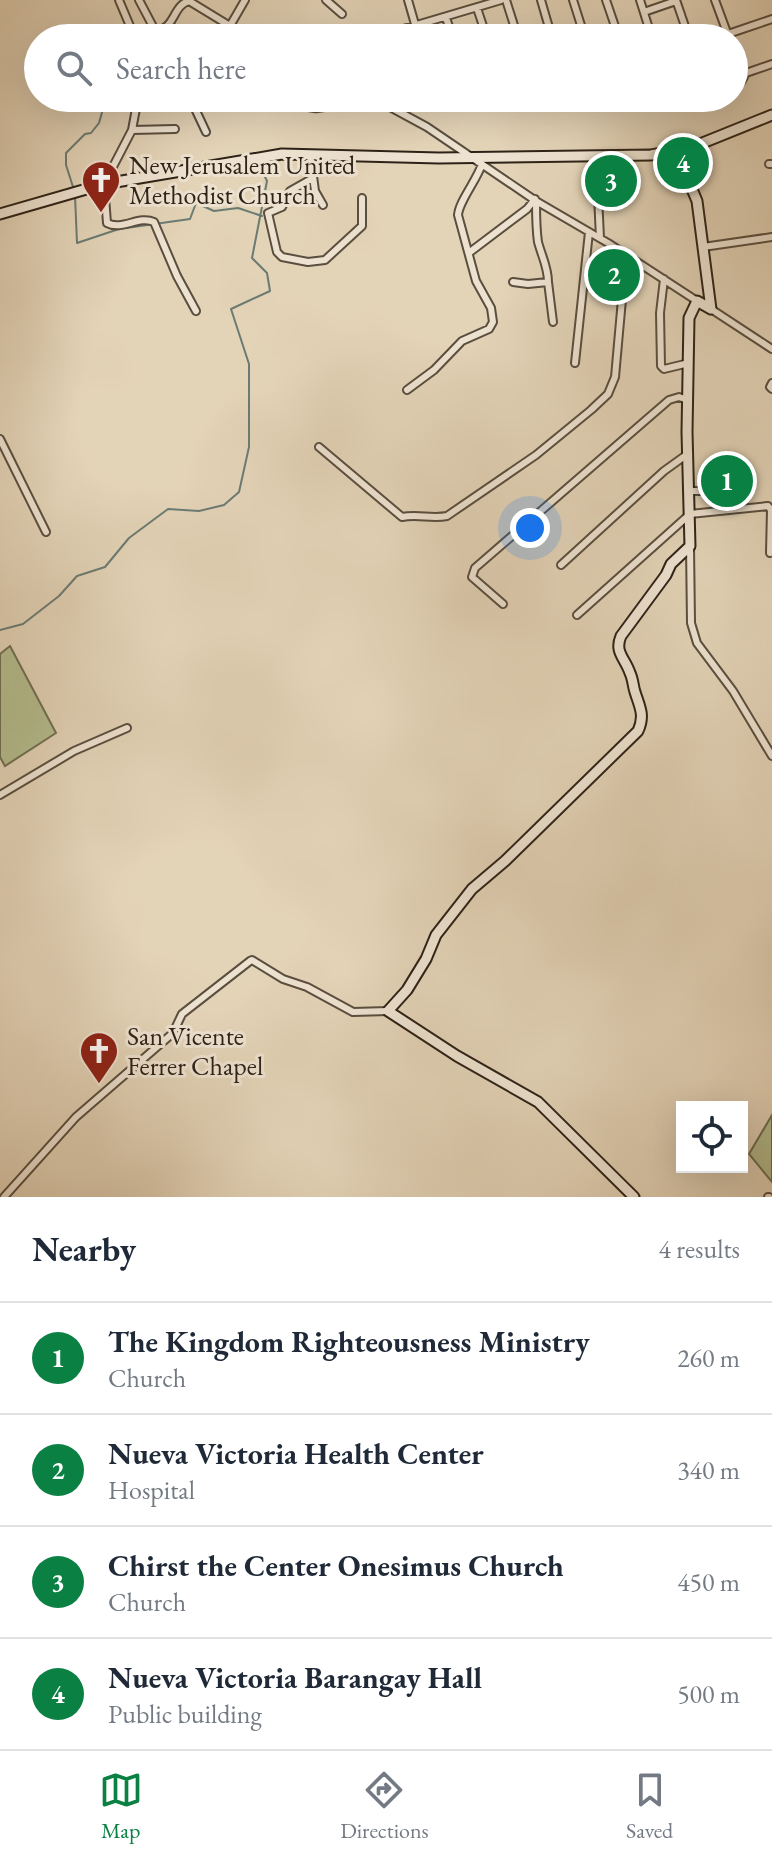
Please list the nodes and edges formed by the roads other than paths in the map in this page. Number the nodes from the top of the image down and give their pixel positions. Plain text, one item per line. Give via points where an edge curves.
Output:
1 (119, 0) edge
2 (139, 0) edge
3 (245, 0) edge
4 (326, 0) edge
5 (408, 0) edge
6 (504, 0) edge
7 (541, 0) edge
8 (573, 0) edge
9 (606, 0) edge
10 (640, 0) edge
11 (715, 0) edge
12 (676, 1) edge
13 (477, 8) junction
14 (644, 12) junction
15 (342, 14) dead end
16 (446, 18) junction
17 (772, 19) edge
18 (130, 24) edge
19 (151, 24) edge
20 (171, 24) edge
21 (227, 24) edge
22 (231, 24) edge
23 (415, 24) edge
24 (426, 24) edge
25 (448, 24) edge
26 (482, 24) edge
27 (513, 24) edge
28 (548, 24) edge
29 (581, 24) edge
30 (614, 24) edge
31 (648, 24) edge
32 (684, 24) edge
33 (724, 24) edge
34 (748, 28) edge
35 (772, 64) edge
36 (748, 72) edge
37 (135, 112) edge
38 (197, 112) edge
39 (399, 112) edge
40 (772, 115) edge
41 (175, 129) dead end
42 (132, 130) junction
43 (206, 132) dead end
44 (672, 152) junction
45 (310, 154) junction
46 (470, 156) junction
47 (482, 164) junction
48 (313, 178) junction
49 (104, 184) junction
50 (598, 195) dead end
51 (362, 198) dead end
52 (536, 200) junction
53 (323, 205) dead end
54 (0, 214) edge
55 (589, 232) junction
56 (772, 237) edge
57 (600, 238) junction
58 (703, 247) junction
59 (470, 252) junction
60 (626, 255) junction
61 (664, 279) junction
62 (513, 282) dead end
63 (548, 282) junction
64 (697, 301) junction
65 (711, 309) junction
66 (196, 311) dead end
67 (553, 322) dead end
68 (772, 349) edge
69 (575, 363) dead end
70 (689, 363) junction
71 (407, 390) dead end
72 (688, 400) junction
73 (0, 439) edge
74 (319, 447) dead end
75 (689, 453) junction
76 (689, 491) junction
77 (747, 491) dead end
78 (690, 514) junction
79 (46, 532) dead end
80 (690, 546) junction
81 (770, 553) dead end
82 (561, 565) dead end
83 (503, 604) dead end
84 (577, 615) dead end
85 (127, 728) dead end
86 (772, 756) edge
87 (0, 795) edge
88 (388, 1011) junction
89 (4, 1197) edge
90 (634, 1197) edge

1 - 18 street
2 - 19 street
3 - 22 street
4 - 15 street
5 - 23 street
6 - 13 street
6 - 27 street
7 - 28 street
8 - 29 street
9 - 30 street
10 - 14 street
11 - 33 street
12 - 14 street
12 - 32 street
13 - 16 street
13 - 26 street
14 - 31 street
16 - 24 street
16 - 25 street
17 - 34 street
20 - 21 street via 189,1
35 - 36 street
37 - 42 street
38 - 43 street
39 - 46 street
40 - 44 street
41 - 42 street
42 - 49 street
44 - 46 street
44 - 58 street via 695,195
45 - 46 street
45 - 48 street
45 - 49 street via 266,156
46 - 47 street
47 - 52 street
47 - 59 street via 458,208
48 - 51 street via 268,213 282,257 325,260 360,230
48 - 53 street
49 - 54 street
49 - 66 street via 107,223 154,222
50 - 57 street
52 - 55 street
52 - 59 street
52 - 63 street
55 - 57 street
55 - 69 street
56 - 58 street
57 - 60 street
58 - 65 street
59 - 71 street via 493,322 462,341
60 - 61 street
60 - 74 street via 615,377 608,394 536,455 447,516 402,517
61 - 64 street
61 - 70 street via 661,366
62 - 63 street
63 - 67 street
64 - 65 street
64 - 70 street via 689,318
65 - 68 street
70 - 72 street
72 - 75 street
72 - 83 street via 669,400 475,568 472,577
73 - 79 street
75 - 76 street
75 - 82 street
76 - 77 street
76 - 78 street
78 - 80 street
78 - 81 street via 768,506
78 - 84 street
80 - 86 street via 691,623 697,643
80 - 88 street via 671,564 619,640 619,654 643,710 638,731 472,889
85 - 87 street via 74,751
88 - 89 street via 353,1012 252,960 182,1014 173,1033 76,1117
88 - 90 street via 538,1102

